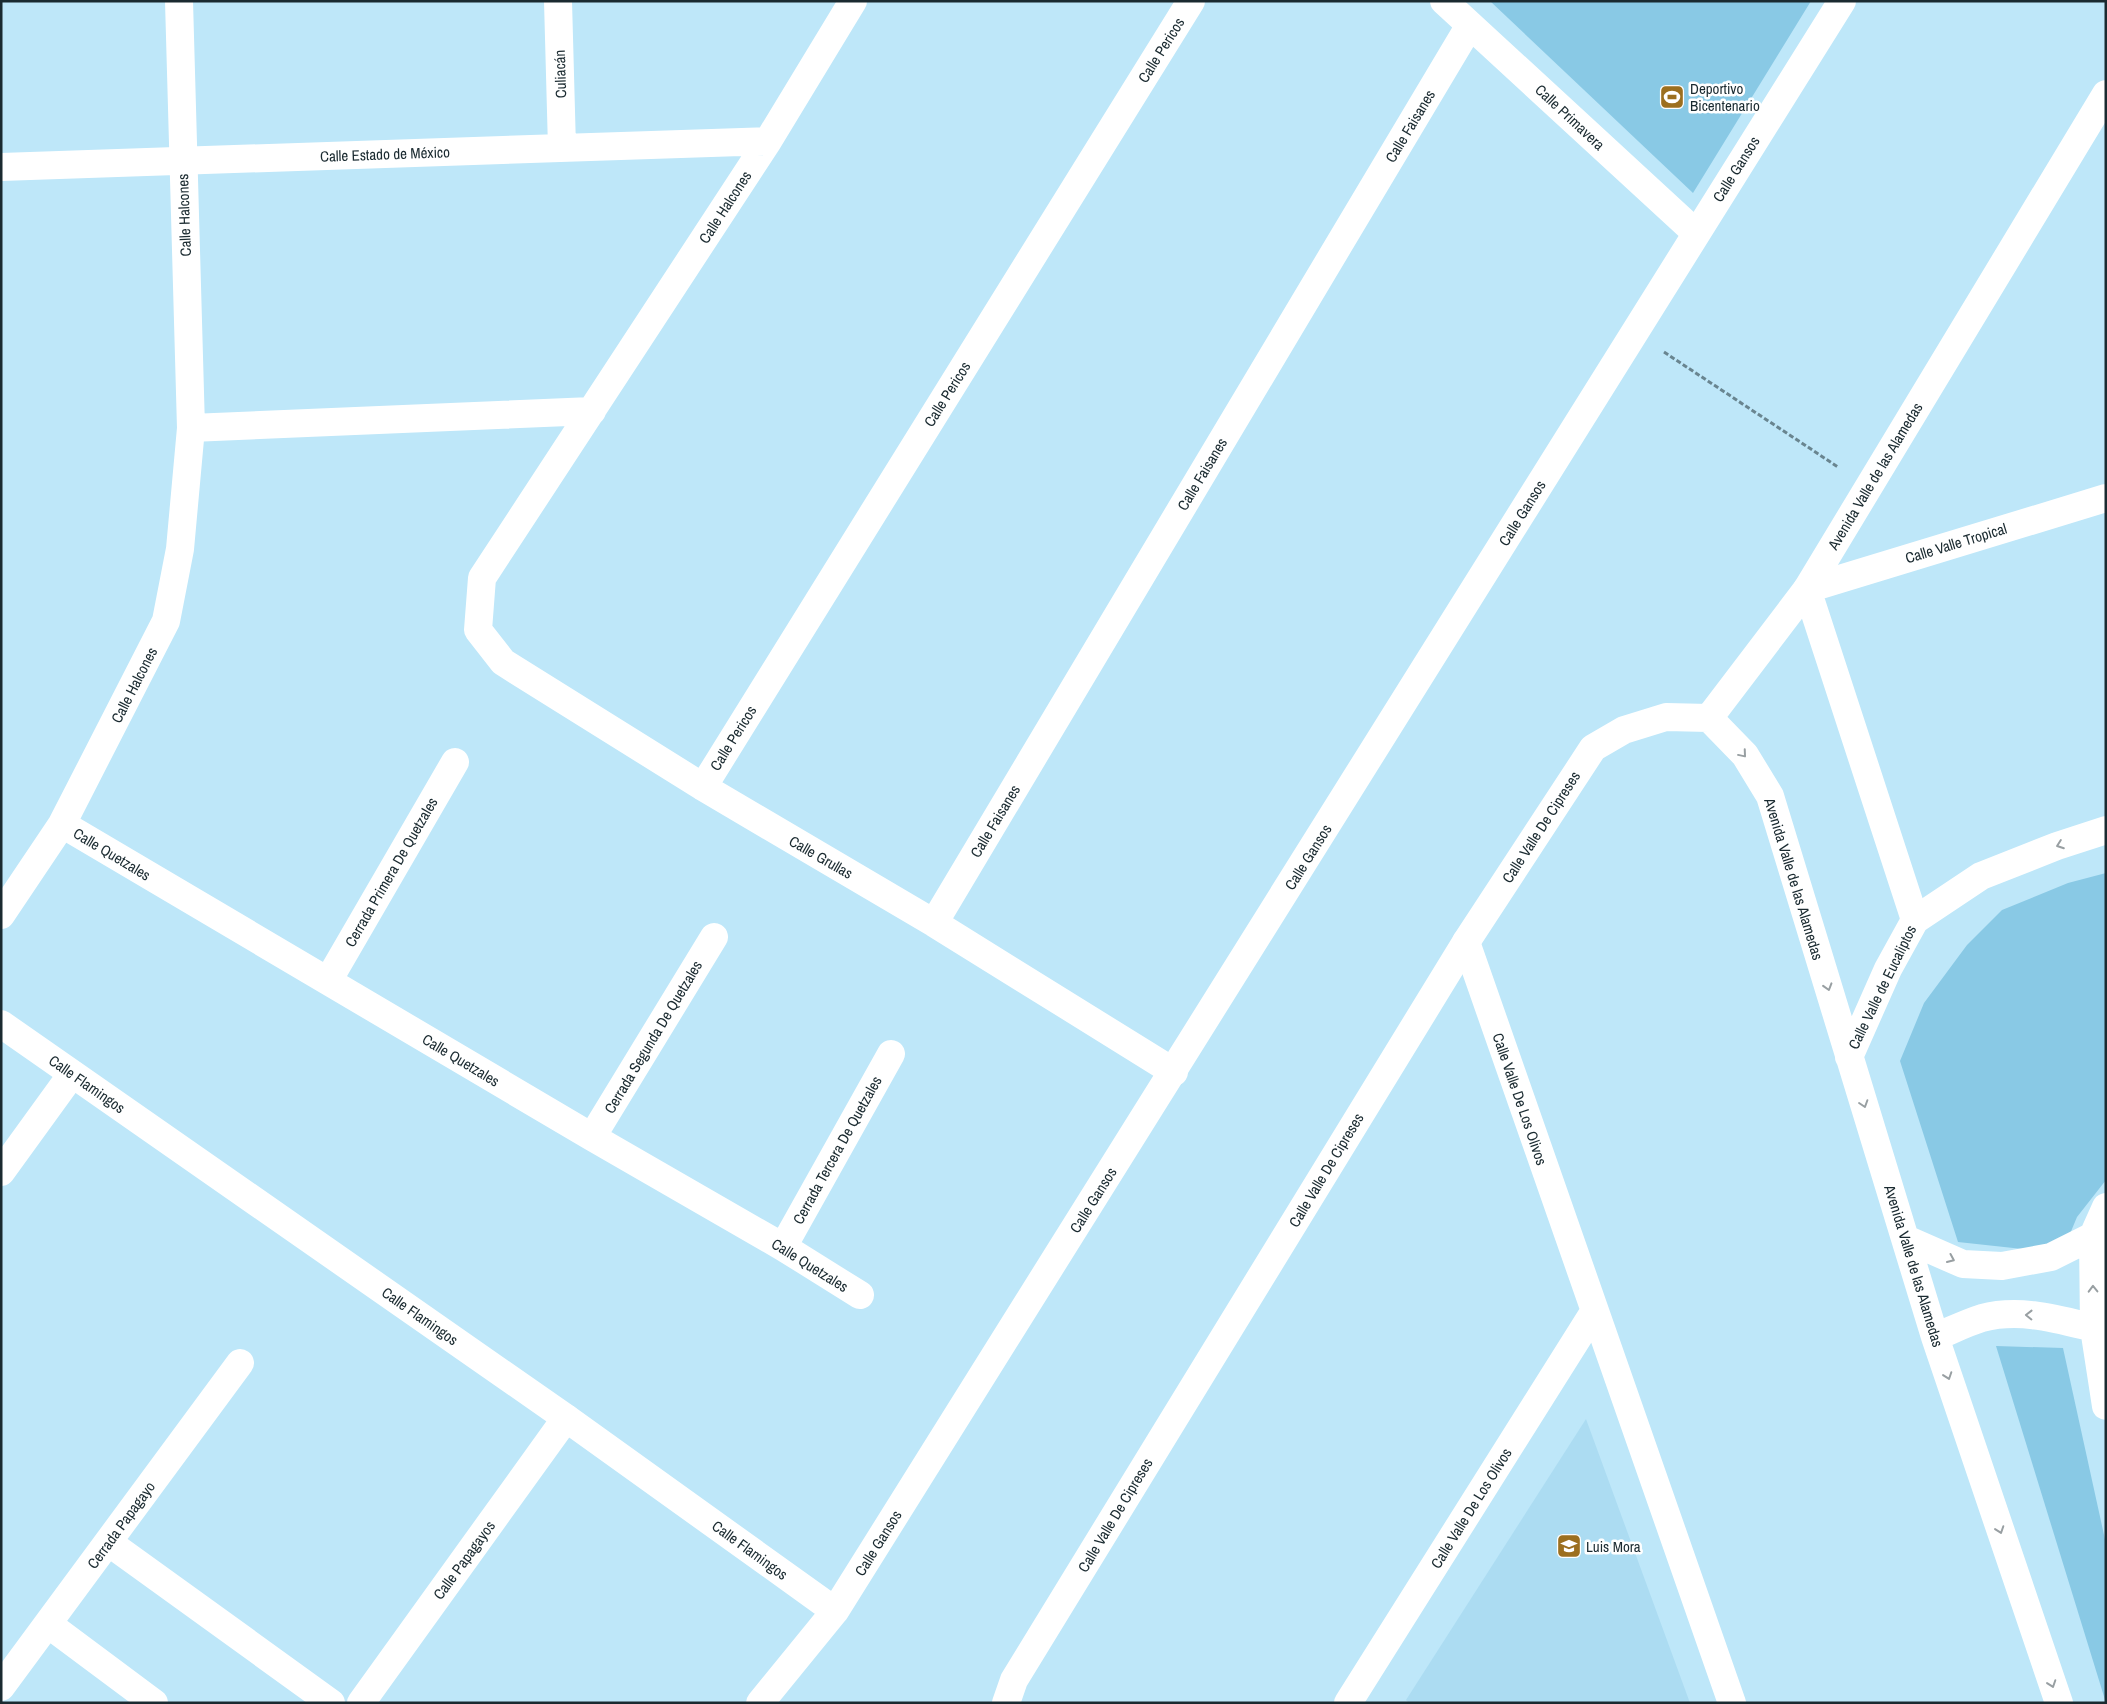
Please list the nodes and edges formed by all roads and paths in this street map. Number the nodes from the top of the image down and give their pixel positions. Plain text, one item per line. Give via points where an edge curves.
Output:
1 (179, 1) edge
2 (558, 1) edge
3 (853, 1) edge
4 (1191, 1) edge
5 (1444, 1) edge
6 (1842, 1) edge
7 (1470, 25) junction
8 (2106, 94) edge
9 (768, 141) junction
10 (562, 148) junction
11 (182, 161) junction
12 (1, 168) edge
13 (1696, 233) junction
14 (1634, 333) junction
15 (592, 412) junction
16 (191, 428) junction
17 (1868, 487) junction
18 (2106, 498) edge
19 (1807, 589) junction
20 (478, 630) joint
21 (1709, 718) junction
22 (454, 762) dead end
23 (702, 788) junction
24 (62, 824) junction
25 (2106, 830) edge
26 (1, 915) edge
27 (1914, 920) junction
28 (934, 923) junction
29 (714, 937) dead end
30 (1466, 942) junction
31 (328, 981) junction
32 (1, 1024) edge
33 (891, 1054) dead end
34 (1849, 1057) junction
35 (1174, 1072) junction
36 (72, 1074) junction
37 (592, 1137) junction
38 (1, 1172) edge
39 (2106, 1207) edge
40 (2093, 1236) junction
41 (1906, 1239) junction
42 (783, 1247) junction
43 (860, 1295) dead end
44 (1594, 1312) junction
45 (2094, 1328) junction
46 (1935, 1337) junction
47 (240, 1363) dead end
48 (2106, 1406) edge
49 (566, 1418) junction
50 (108, 1542) junction
51 (835, 1612) junction
52 (48, 1624) junction
53 (1, 1687) edge
54 (1354, 1700) edge
55 (154, 1703) edge
56 (330, 1703) edge
57 (361, 1703) edge
58 (760, 1703) edge
59 (1006, 1703) edge
60 (1732, 1703) edge
61 (2059, 1703) edge

1 - 11 street, Calle Halcones
2 - 10 street, Culiacán
3 - 9 street, Calle Halcones
4 - 23 street, Calle Pericos
5 - 7 street, Calle Primavera
6 - 13 street, Calle Gansos
7 - 13 street, Calle Primavera
7 - 28 street, Calle Faisanes
8 - 17 street, Avenida Valle de las Alamedas
9 - 10 street, Calle Estado de México
9 - 15 street, Calle Halcones
10 - 11 street, Calle Estado de México
11 - 12 street, Calle Estado de México
11 - 16 street, Calle Halcones
13 - 14 street, Calle Gansos
14 - 17 path
14 - 35 street, Calle Gansos
15 - 16 street
15 - 20 street, Calle Halcones via 482,578
16 - 24 street, Calle Halcones via 180,549 166,621
17 - 19 street, Avenida Valle de las Alamedas
18 - 19 street, Calle Valle Tropical
19 - 21 street, Avenida Valle de las Alamedas
19 - 27 street
20 - 23 street, Calle Grullas via 503,662
21 - 30 street, Calle Valle De Cipreses via 1666,717 1624,730 1593,748
21 -> 34 street, Avenida Valle de las Alamedas via 1745,755 1770,796
22 - 31 street, Cerrada Primera De Quetzales
23 - 28 street, Calle Grullas
24 - 26 street, Calle Halcones
24 - 31 street, Calle Quetzales
25 -> 27 street, Calle Valle de Eucaliptos via 1981,876
27 - 34 street, Calle Valle de Eucaliptos via 1888,968
28 - 35 street, Calle Grullas
29 - 37 street, Cerrada Segunda De Quetzales
30 - 44 street, Calle Valle De Los Olivos
30 - 59 street, Calle Valle De Cipreses via 1014,1680
31 - 37 street, Calle Quetzales
32 - 36 street, Calle Flamingos
33 - 42 street, Cerrada Tercera De Quetzales
34 -> 41 street, Avenida Valle de las Alamedas
35 - 51 street, Calle Gansos
36 - 38 street
36 - 49 street, Calle Flamingos
37 - 42 street, Calle Quetzales
39 - 40 street
41 -> 40 street via 1963,1264 2002,1266 2051,1257
45 -> 40 street
41 - 46 street, Avenida Valle de las Alamedas
42 - 43 street, Calle Quetzales
44 - 54 street, Calle Valle De Los Olivos
44 - 60 street, Calle Valle De Los Olivos
45 -> 46 street via 2044,1315 2010,1314 1983,1318
45 - 48 street
46 -> 61 street, Avenida Valle de las Alamedas
47 - 50 street, Cerrada Papagayo
49 - 51 street, Calle Flamingos
49 - 57 street, Calle Papagayos
50 - 52 street, Cerrada Papagayo
50 - 56 street
51 - 58 street, Calle Gansos
52 - 53 street, Cerrada Papagayo
52 - 55 street

